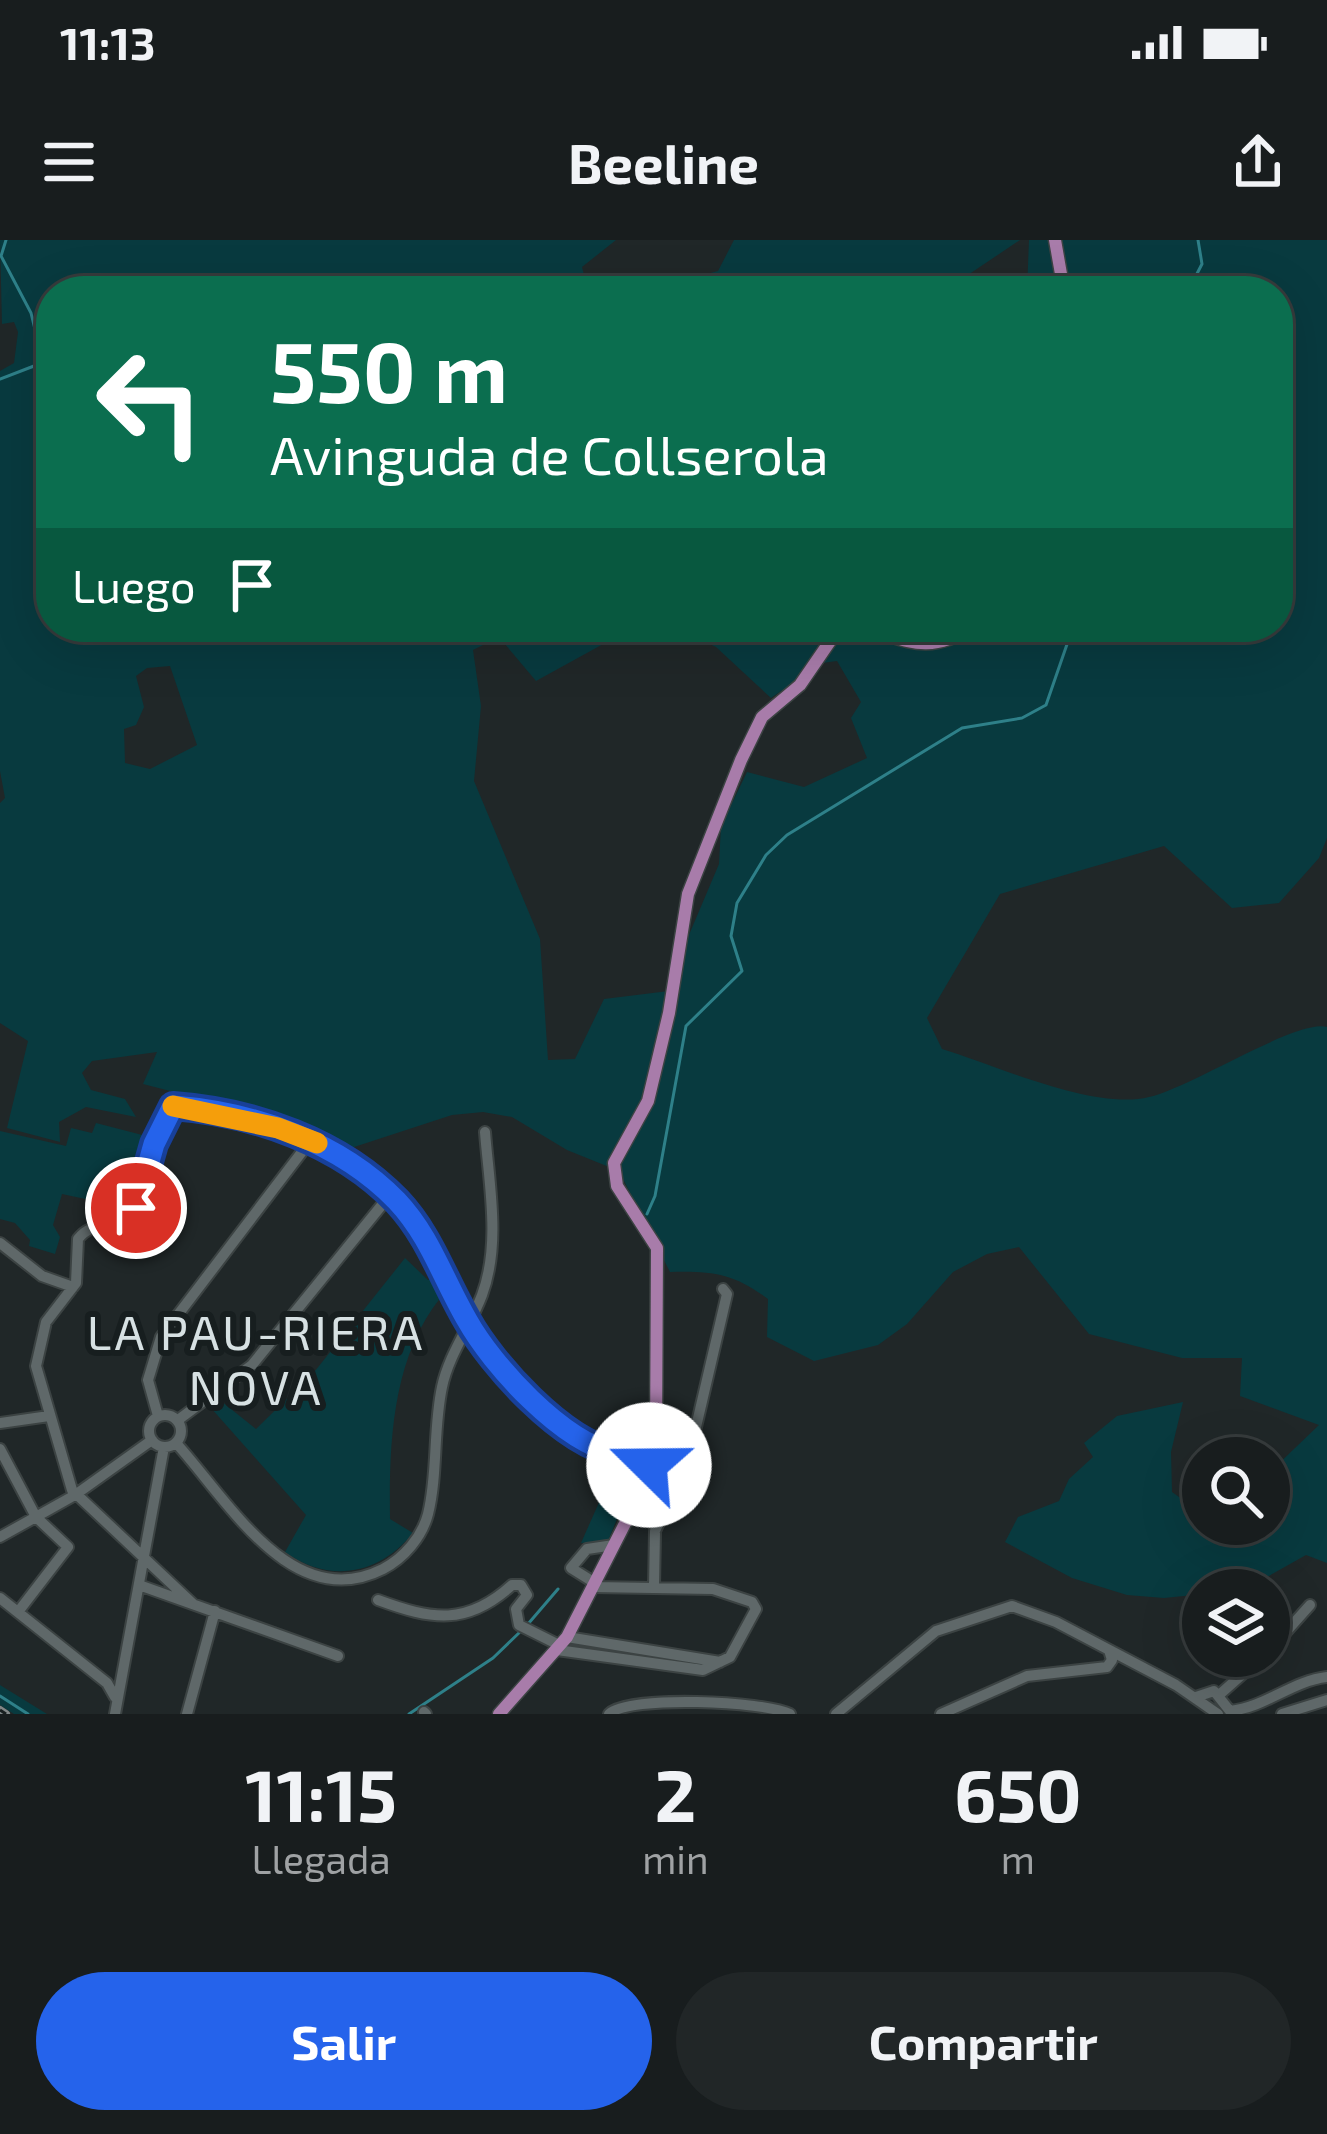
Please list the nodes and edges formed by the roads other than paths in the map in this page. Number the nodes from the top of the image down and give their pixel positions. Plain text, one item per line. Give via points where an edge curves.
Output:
1 (1055, 240) edge
2 (1061, 276) edge
3 (827, 642) edge
4 (484, 1132) dead end
5 (311, 1140) junction
6 (390, 1195) junction
7 (0, 1243) edge
8 (73, 1287) junction
9 (723, 1289) dead end
10 (468, 1322) junction
11 (49, 1416) junction
12 (158, 1416) junction
13 (178, 1420) junction
14 (0, 1424) edge
15 (660, 1434) junction
16 (152, 1440) junction
17 (170, 1445) junction
18 (0, 1449) edge
19 (634, 1451) junction
20 (616, 1453) junction
21 (648, 1466) junction
22 (629, 1468) junction
23 (75, 1495) junction
24 (638, 1498) junction
25 (37, 1517) junction
26 (0, 1537) edge
27 (614, 1545) junction
28 (142, 1561) junction
29 (139, 1585) junction
30 (594, 1585) junction
31 (654, 1587) junction
32 (0, 1598) edge
33 (378, 1600) dead end
34 (193, 1604) junction
35 (1310, 1605) dead end
36 (215, 1611) junction
37 (18, 1612) junction
38 (1290, 1627) edge
39 (562, 1644) junction
40 (1109, 1650) junction
41 (338, 1656) dead end
42 (1107, 1666) junction
43 (1154, 1673) junction
44 (1239, 1677) edge
45 (1327, 1677) edge
46 (1191, 1695) junction
47 (1219, 1695) junction
48 (964, 1700) junction
49 (1327, 1700) edge
50 (116, 1707) edge
51 (666, 1709) edge
52 (187, 1714) edge
53 (499, 1714) edge
54 (608, 1714) edge
55 (790, 1714) edge
56 (836, 1714) edge
57 (941, 1714) edge
58 (970, 1714) edge
59 (1201, 1714) edge
60 (1218, 1714) edge
61 (1282, 1714) edge

1 - 2 main road
3 - 15 main road via 800,685 754,730 688,894 648,1101 614,1163 617,1186 655,1242
4 - 10 street via 492,1240
5 - 6 street
5 - 8 street via 169,1107 132,1215 78,1239
5 - 12 street via 161,1337 148,1380
6 - 10 street via 427,1240
6 - 13 street via 252,1365
7 - 8 street via 42,1276
8 - 11 street via 38,1346 35,1366
9 - 31 street via 685,1471 655,1531
10 - 17 street via 445,1373 427,1517 406,1553 369,1576 313,1577 285,1564
10 - 20 street via 532,1400
11 - 14 street
11 - 23 street
12 - 13 street
12 - 16 street via 149,1426
13 - 17 street via 182,1434
15 - 19 main road
15 - 21 main road
16 - 17 street
16 - 23 street
17 - 28 street
18 - 25 street
19 - 20 street
19 - 21 main road via 645,1453
19 - 22 main road
20 - 22 street
21 - 22 main road
21 - 24 main road
22 - 24 main road
23 - 25 street
23 - 28 street
24 - 27 main road
25 - 26 street
25 - 37 street via 68,1546
27 - 30 main road
27 - 30 street via 587,1549 566,1573
28 - 29 street
28 - 34 street
29 - 34 street
29 - 50 street
30 - 31 street
30 - 39 main road
31 - 39 street via 713,1589 756,1605 723,1662 697,1666
32 - 37 street
33 - 39 street via 423,1617 452,1615 490,1607 520,1586 527,1595 517,1610 524,1628
34 - 36 street
35 - 38 street
36 - 41 street
36 - 52 street
37 - 50 street via 107,1683
39 - 53 main road
40 - 42 street
40 - 43 street
40 - 56 street via 1023,1608 998,1609 936,1631
42 - 43 street
42 - 48 street via 1028,1676
43 - 46 street
44 - 47 street
45 - 47 street via 1254,1708 1230,1711
46 - 47 street
46 - 59 street
46 - 60 street
48 - 57 street
48 - 58 street
49 - 61 street
51 - 54 street via 628,1704
51 - 55 street via 761,1706

